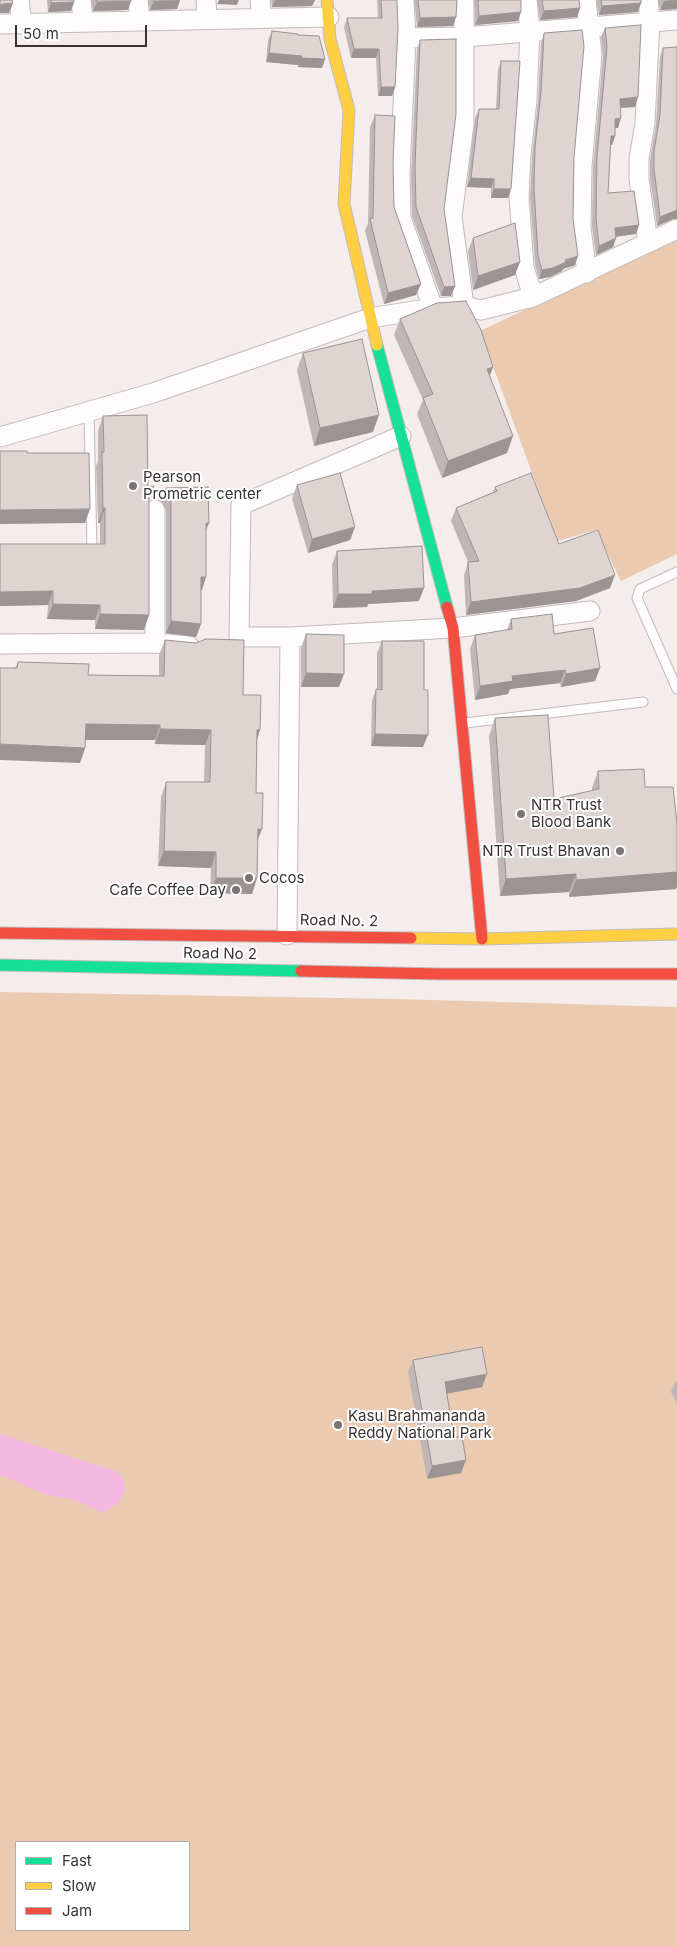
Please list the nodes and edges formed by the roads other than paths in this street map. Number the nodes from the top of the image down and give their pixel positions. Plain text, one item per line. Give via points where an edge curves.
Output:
1 (19, 0) edge
2 (81, 0) edge
3 (138, 0) edge
4 (206, 0) edge
5 (404, 0) edge
6 (464, 0) edge
7 (527, 0) edge
8 (586, 0) edge
9 (648, 0) edge
10 (328, 8) edge
11 (261, 9) edge
12 (207, 20) junction
13 (677, 20) edge
14 (140, 21) junction
15 (650, 21) junction
16 (83, 22) junction
17 (0, 24) edge
18 (22, 24) junction
19 (589, 26) junction
20 (530, 30) junction
21 (466, 37) junction
22 (406, 38) junction
23 (677, 229) edge
24 (648, 242) junction
25 (587, 272) junction
26 (533, 297) junction
27 (464, 306) junction
28 (432, 308) junction
29 (370, 318) junction
30 (89, 411) junction
31 (400, 436) junction
32 (0, 437) edge
33 (155, 510) dead end
34 (74, 551) edge
35 (677, 572) edge
36 (590, 611) dead end
37 (453, 628) junction
38 (290, 636) junction
39 (155, 643) junction
40 (0, 644) edge
41 (192, 647) edge
42 (677, 688) edge
43 (643, 702) dead end
44 (462, 723) junction
45 (0, 933) edge
46 (675, 933) edge
47 (287, 935) junction
48 (482, 939) junction
49 (0, 965) edge
50 (677, 974) edge

1 - 18 street
2 - 16 street
3 - 14 street
4 - 12 street
5 - 22 street
6 - 21 street
7 - 20 street
8 - 19 street
9 - 15 street
10 - 11 street
10 - 29 main road via 330,39 349,110 344,204
11 - 12 street
12 - 14 street
13 - 15 street
14 - 16 street
15 - 19 street
15 - 24 street via 645,123 639,159
16 - 18 street
17 - 18 street
19 - 20 street
19 - 25 street via 592,55 581,184 581,228
20 - 21 street
20 - 26 street via 519,197 524,267
21 - 22 street
21 - 27 street via 464,124 452,217
22 - 28 street via 401,218
23 - 24 street
24 - 25 street
25 - 26 street
26 - 27 street via 481,310
27 - 28 street
28 - 29 street
29 - 30 street via 153,393
29 - 31 main road
30 - 32 street
30 - 34 lane via 92,551
31 - 37 main road
31 - 38 street via 242,505 239,637
33 - 39 street
35 - 42 lane via 640,589 637,598
36 - 37 street
37 - 38 street
37 - 44 main road
38 - 47 street
39 - 40 street
39 - 41 street
43 - 44 lane
44 - 48 main road
45 - 47 main road, Road No. 2
46 - 48 main road, Road No. 2
47 - 48 main road, Road No. 2
49 - 50 main road, Road No 2 via 440,974

